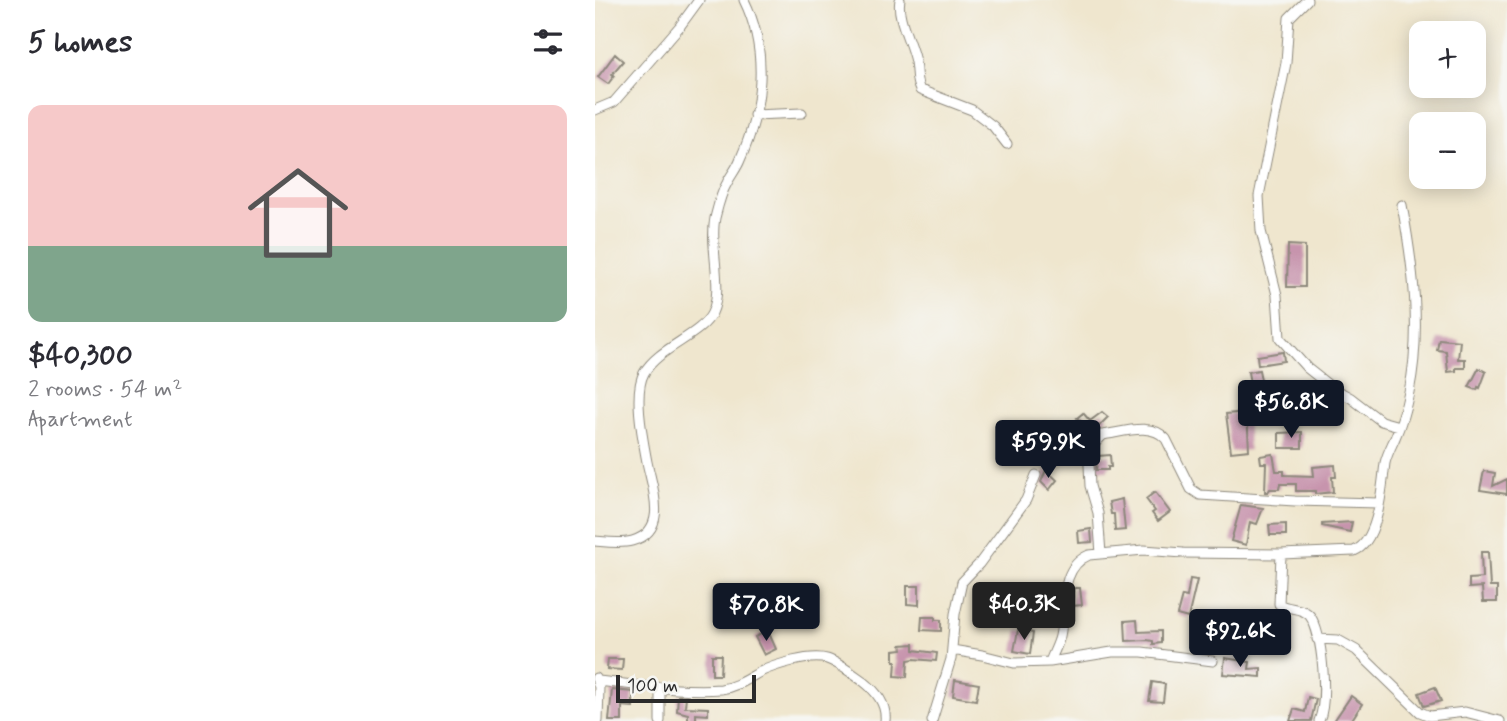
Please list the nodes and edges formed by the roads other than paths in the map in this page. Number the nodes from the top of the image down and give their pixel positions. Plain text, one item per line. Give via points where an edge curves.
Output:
1 (699, 0) edge
2 (744, 0) edge
3 (899, 0) edge
4 (1307, 0) edge
5 (595, 110) edge
6 (802, 113) dead end
7 (754, 115) junction
8 (1007, 144) dead end
9 (1402, 205) dead end
10 (1399, 426) junction
11 (1103, 435) junction
12 (1051, 436) dead end
13 (1036, 475) dead end
14 (1379, 503) junction
15 (595, 541) edge
16 (1101, 554) junction
17 (1281, 554) junction
18 (1317, 639) junction
19 (952, 650) junction
20 (1213, 661) dead end
21 (1050, 662) junction
22 (597, 679) edge
23 (660, 687) junction
24 (598, 721) edge
25 (660, 721) edge
26 (885, 721) edge
27 (932, 721) edge
28 (1319, 721) edge
29 (1500, 721) edge

1 - 5 street via 614,102
2 - 7 street via 760,47 761,77
3 - 8 street via 920,90 972,110
4 - 10 street via 1289,18 1286,63 1259,196 1280,338 1331,387 1381,421
6 - 7 street
7 - 15 street via 715,217 711,315 659,356 643,376 640,418 656,498 655,517 638,539
9 - 10 street via 1415,323 1409,391
10 - 14 street via 1387,456
11 - 12 street
11 - 14 street via 1129,430 1160,433 1191,489 1200,495
11 - 16 street via 1094,444 1089,465
13 - 19 street via 1026,500 962,582
14 - 17 street via 1372,531 1360,549
16 - 17 street via 1144,550
16 - 21 street via 1083,557 1070,574 1060,634
17 - 18 street via 1279,604 1310,617
18 - 28 street via 1325,674
18 - 29 street via 1338,640 1356,650 1420,712 1430,716 1465,712
19 - 21 street via 1005,663
19 - 27 street
20 - 21 street via 1112,652
22 - 23 street
22 - 24 street
23 - 25 street
23 - 26 street via 732,687 774,666 827,659 871,687 881,699

